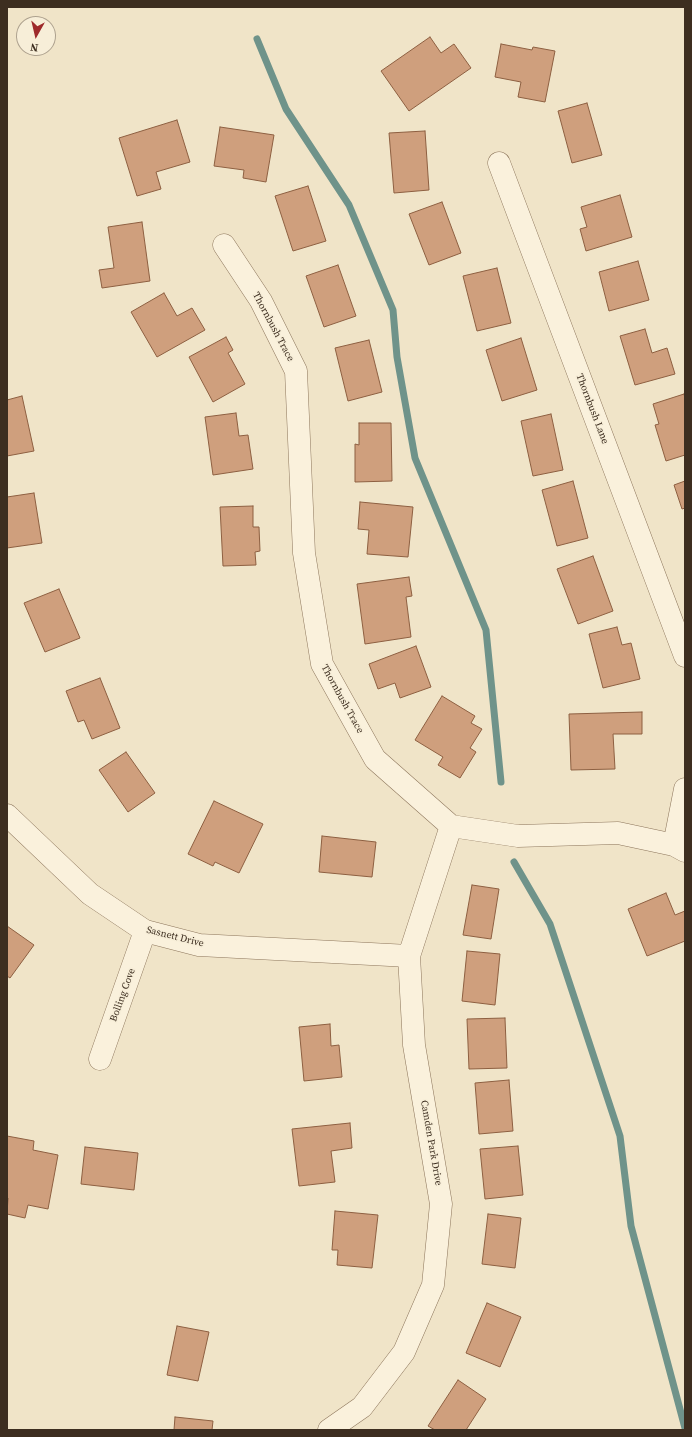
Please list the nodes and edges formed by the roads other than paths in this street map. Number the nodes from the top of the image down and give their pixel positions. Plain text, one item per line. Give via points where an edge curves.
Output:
1 (499, 163) dead end
2 (224, 245) dead end
3 (685, 656) edge
4 (685, 789) edge
5 (7, 815) edge
6 (451, 826) junction
7 (680, 848) edge
8 (145, 931) junction
9 (409, 956) junction
10 (100, 1059) dead end
11 (329, 1430) edge

1 - 3 street, Thornbush Lane
2 - 6 street, Thornbush Trace via 261,301 296,371 304,553 322,664 375,759
4 - 7 street
5 - 8 street, Sasnett Drive via 90,894
6 - 7 street via 518,836 618,833
6 - 9 street, Camden Park Drive
8 - 9 street, Sasnett Drive via 199,945
8 - 10 street, Bolling Cove
9 - 11 street, Camden Park Drive via 414,1045 442,1204 433,1285 404,1352 362,1407

